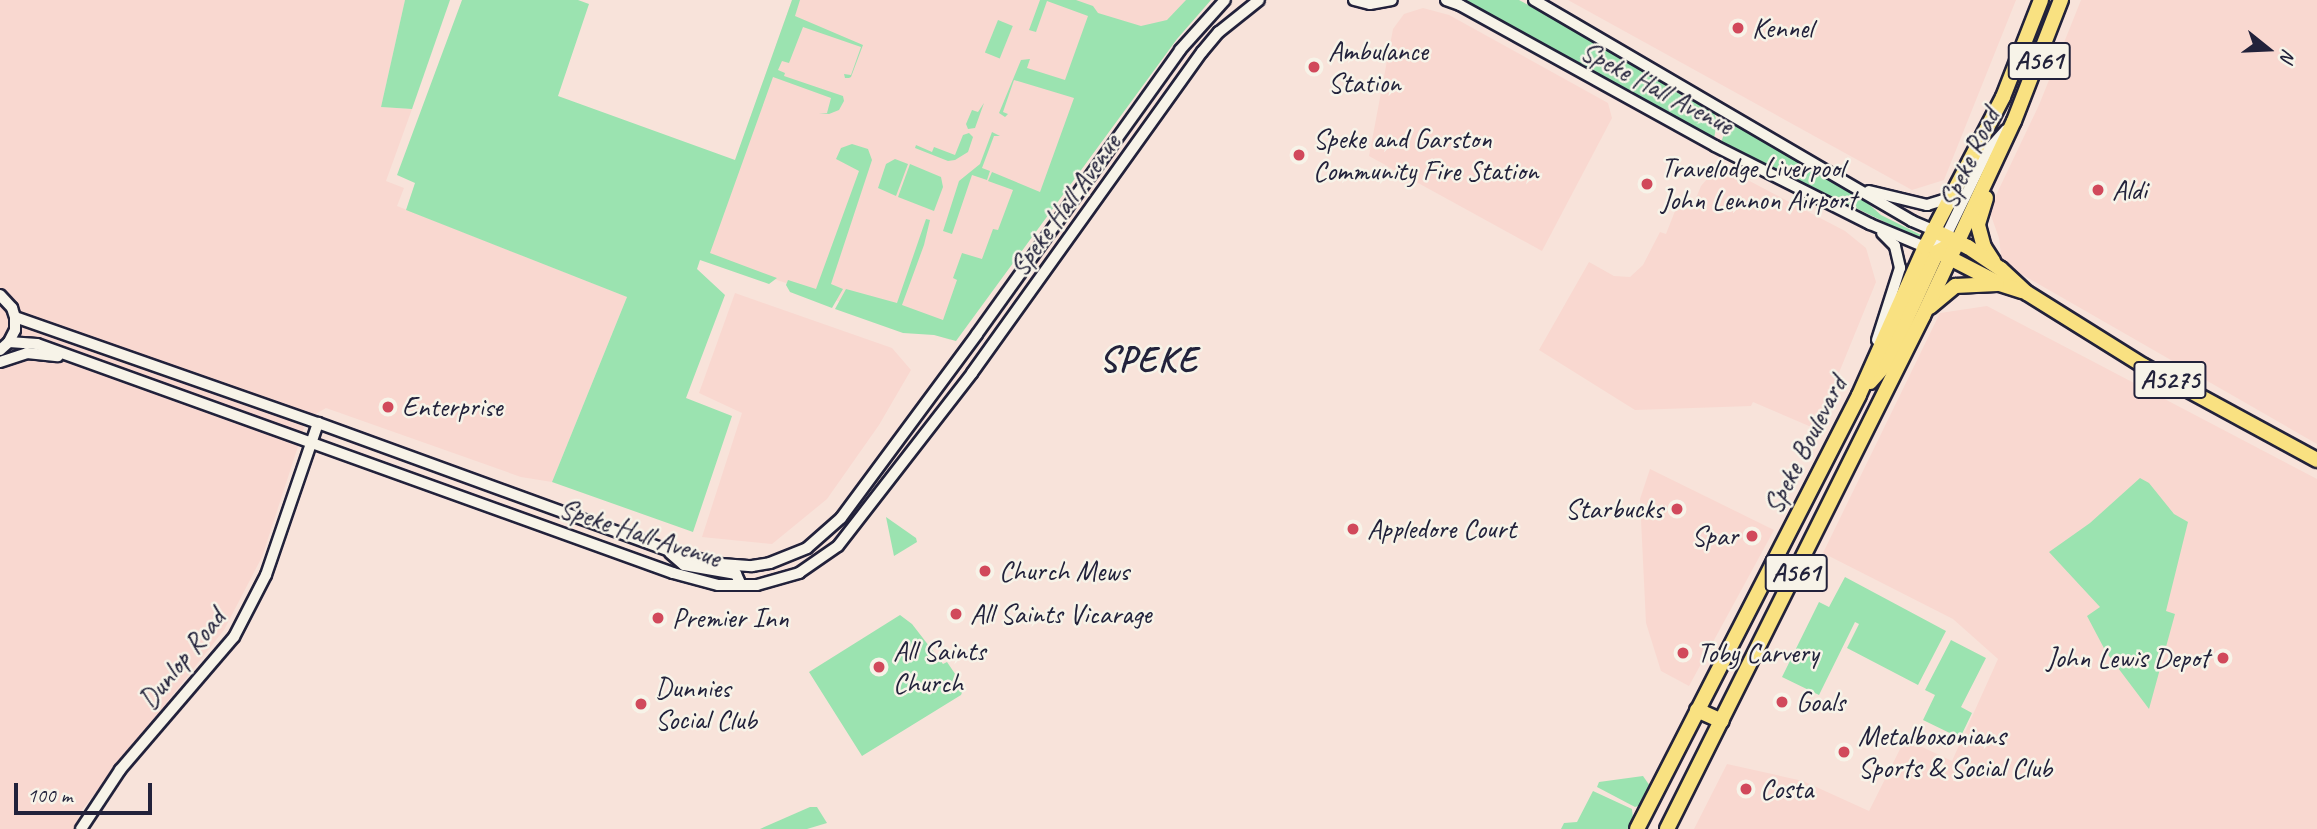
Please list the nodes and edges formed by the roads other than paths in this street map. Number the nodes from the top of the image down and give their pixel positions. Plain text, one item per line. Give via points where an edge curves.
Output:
1 (1226, 0) edge
2 (1259, 0) edge
3 (1354, 0) edge
4 (1392, 0) edge
5 (1446, 0) edge
6 (1534, 0) edge
7 (2041, 0) edge
8 (2061, 0) edge
9 (2014, 121) junction
10 (1858, 188) junction
11 (1950, 198) junction
12 (1870, 224) junction
13 (1946, 235) junction
14 (1937, 252) junction
15 (2000, 276) junction
16 (0, 295) edge
17 (1923, 316) junction
18 (15, 317) junction
19 (9, 342) junction
20 (0, 350) edge
21 (0, 362) edge
22 (92, 364) junction
23 (1859, 395) junction
24 (318, 423) junction
25 (311, 442) junction
26 (2317, 460) edge
27 (667, 550) junction
28 (741, 585) junction
29 (1697, 710) junction
30 (1721, 721) junction
31 (1688, 726) junction
32 (1713, 738) junction
33 (81, 829) edge
34 (1636, 829) edge
35 (1667, 829) edge

1 - 27 street, Speke Hall Avenue via 1180,50 964,353 825,535 792,556 752,566 721,564
2 - 28 street, Speke Hall Avenue via 1202,52 972,373 838,546 799,573
3 - 4 street via 1370,4
5 - 12 street, Speke Hall Avenue via 1633,103
6 - 10 street, Speke Hall Avenue
7 - 11 highway, Speke Road / A561 via 2003,97
8 - 9 highway, Speke Road / A561
9 - 13 highway, Speke Road / A561
9 - 15 highway, A5275 via 1978,225
10 - 11 street via 1927,205
10 - 13 street, Speke Hall Avenue
11 - 13 highway, Speke Road / A561
12 - 14 street, Speke Hall Avenue
12 - 23 street via 1895,246 1900,268
13 - 14 highway, Speke Boulevard / A561
13 - 14 highway
13 - 15 highway, A5275
14 - 15 highway, A5275
14 - 17 highway, Speke Boulevard / A561
14 - 23 highway, Speke Boulevard / A561
15 - 17 highway via 1955,286
15 - 26 highway, A5275 via 2144,366
16 - 18 street
17 - 30 highway, Speke Boulevard / A561
18 - 19 street
18 - 24 street, Speke Hall Avenue
19 - 20 street
19 - 22 street, Speke Hall Avenue via 37,344
21 - 22 street via 27,353
22 - 25 street, Speke Hall Avenue
23 - 29 highway, Speke Boulevard / A561
24 - 25 street, Dunlop Road
24 - 27 street, Speke Hall Avenue
25 - 28 street, Speke Hall Avenue via 673,573
25 - 33 street, Dunlop Road via 266,575 234,637 120,770
27 - 28 street via 684,565 736,574
29 - 30 highway
29 - 31 highway, Speke Boulevard / A561
30 - 32 highway, Speke Boulevard / A561
31 - 32 highway
31 - 34 highway, Speke Boulevard / A561
32 - 35 highway, Speke Boulevard / A561

